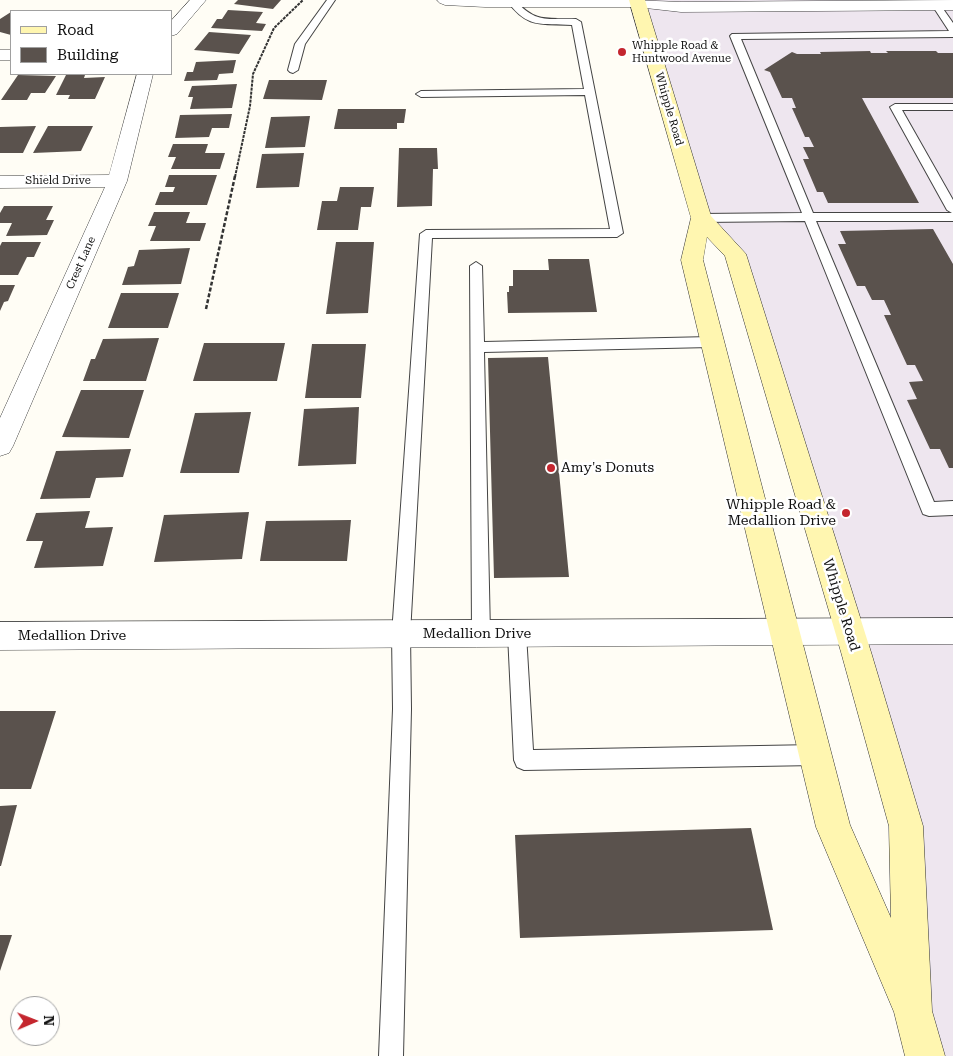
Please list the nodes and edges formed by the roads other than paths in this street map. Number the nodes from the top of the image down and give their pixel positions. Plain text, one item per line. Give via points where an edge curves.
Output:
1 (198, 0) edge
2 (331, 0) edge
3 (445, 0) edge
4 (485, 1) edge
5 (640, 1) edge
6 (512, 2) junction
7 (936, 5) junction
8 (953, 5) edge
9 (172, 30) edge
10 (953, 30) edge
11 (953, 34) edge
12 (293, 70) dead end
13 (145, 75) edge
14 (590, 92) junction
15 (421, 94) dead end
16 (953, 108) edge
17 (117, 181) junction
18 (0, 182) edge
19 (953, 210) edge
20 (953, 217) edge
21 (701, 218) junction
22 (809, 218) junction
23 (476, 266) dead end
24 (711, 342) junction
25 (477, 348) junction
26 (0, 446) edge
27 (953, 508) edge
28 (953, 631) edge
29 (850, 632) junction
30 (786, 633) junction
31 (401, 634) junction
32 (481, 634) junction
33 (517, 634) junction
34 (0, 636) edge
35 (816, 755) junction
36 (912, 1011) junction
37 (390, 1056) edge
38 (925, 1056) edge

1 - 9 street
2 - 12 lane via 300,44
3 - 4 street
4 - 6 street
5 - 6 street
5 - 7 street via 681,7
5 - 21 main road, Whipple Road
6 - 14 lane via 532,20 576,22
7 - 8 street
7 - 10 lane
11 - 22 lane via 735,36
13 - 17 street, Crest Lane
14 - 15 lane
14 - 31 lane via 617,233 426,234
16 - 19 lane via 894,107
17 - 18 street, Shield Drive
17 - 26 street, Crest Lane
20 - 22 lane
21 - 22 lane
21 - 24 main road, Whipple Road via 692,260
21 - 29 main road, Whipple Road via 735,254
22 - 27 lane via 929,509
23 - 25 lane
24 - 25 lane
24 - 30 main road, Whipple Road
25 - 32 lane
28 - 29 street, Medallion Drive
29 - 30 street, Medallion Drive
29 - 36 main road, Whipple Road via 906,826
30 - 33 street, Medallion Drive
30 - 35 main road, Whipple Road
31 - 32 street, Medallion Drive
31 - 34 street, Medallion Drive
31 - 37 lane via 402,709
32 - 33 street, Medallion Drive
33 - 35 lane via 524,760
35 - 36 main road, Whipple Road via 833,827
36 - 38 main road, Whipple Road

